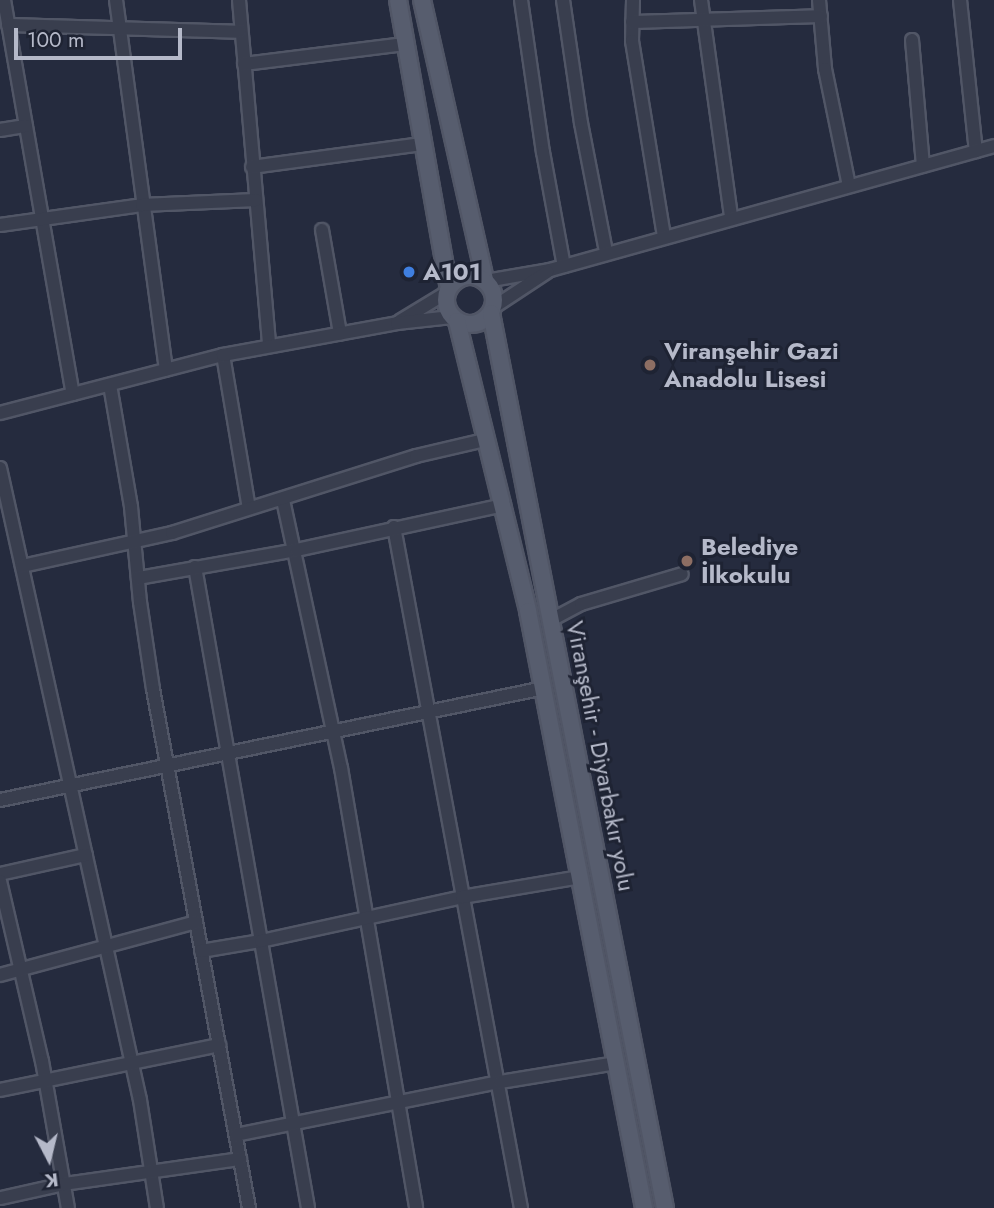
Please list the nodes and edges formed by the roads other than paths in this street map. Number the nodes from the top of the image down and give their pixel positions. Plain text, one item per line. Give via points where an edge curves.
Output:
1 (4, 0) edge
2 (116, 0) edge
3 (239, 0) edge
4 (398, 0) edge
5 (422, 0) edge
6 (521, 0) edge
7 (563, 0) edge
8 (633, 0) edge
9 (701, 0) edge
10 (819, 0) edge
11 (960, 0) edge
12 (821, 16) junction
13 (5, 20) edge
14 (703, 20) junction
15 (632, 22) junction
16 (119, 26) junction
17 (240, 32) junction
18 (912, 40) dead end
19 (405, 44) junction
20 (244, 64) junction
21 (26, 127) junction
22 (0, 130) edge
23 (423, 144) junction
24 (994, 146) edge
25 (976, 152) junction
26 (923, 166) junction
27 (253, 167) junction
28 (849, 186) junction
29 (256, 200) junction
30 (142, 205) junction
31 (731, 217) junction
32 (42, 218) junction
33 (0, 225) edge
34 (322, 230) dead end
35 (664, 236) junction
36 (606, 252) junction
37 (564, 266) junction
38 (550, 270) junction
39 (485, 281) junction
40 (448, 291) junction
41 (492, 310) junction
42 (455, 319) junction
43 (397, 323) junction
44 (340, 333) junction
45 (270, 346) junction
46 (223, 355) junction
47 (166, 370) junction
48 (110, 385) junction
49 (73, 394) junction
50 (0, 414) edge
51 (485, 440) junction
52 (0, 468) edge
53 (283, 500) junction
54 (504, 505) junction
55 (249, 509) junction
56 (394, 527) junction
57 (135, 542) junction
58 (296, 550) junction
59 (23, 566) junction
60 (195, 567) junction
61 (682, 574) dead end
62 (138, 578) junction
63 (551, 620) junction
64 (544, 688) junction
65 (430, 712) junction
66 (333, 731) junction
67 (228, 755) junction
68 (169, 767) junction
69 (70, 786) junction
70 (0, 800) edge
71 (86, 855) junction
72 (0, 874) edge
73 (580, 877) junction
74 (0, 881) edge
75 (462, 897) junction
76 (367, 915) junction
77 (196, 922) junction
78 (261, 941) junction
79 (106, 945) junction
80 (201, 951) junction
81 (21, 969) junction
82 (0, 975) edge
83 (219, 1045) junction
84 (616, 1063) junction
85 (132, 1064) junction
86 (46, 1081) junction
87 (500, 1082) junction
88 (0, 1090) edge
89 (399, 1102) junction
90 (294, 1124) junction
91 (236, 1135) junction
92 (240, 1159) junction
93 (150, 1172) junction
94 (64, 1184) junction
95 (1, 1198) edge
96 (68, 1208) edge
97 (157, 1208) edge
98 (249, 1208) edge
99 (308, 1208) edge
100 (416, 1208) edge
101 (521, 1208) edge
102 (643, 1208) edge
103 (665, 1208) edge

1 - 13 street
2 - 16 street
3 - 17 street
4 - 19 main road
5 - 39 main road
6 - 37 street
7 - 36 street
8 - 15 street
9 - 14 street
10 - 12 street
11 - 25 street
12 - 14 street
12 - 28 street via 825,69
13 - 16 street
13 - 21 street
14 - 15 street
14 - 31 street
15 - 35 street
16 - 17 street
16 - 30 street
17 - 20 street
18 - 26 street
19 - 20 street
19 - 23 main road
20 - 27 street
21 - 22 street
21 - 32 street
23 - 27 street
23 - 40 main road
24 - 25 street
25 - 26 street
26 - 28 street
27 - 29 street
28 - 31 street
29 - 30 street
29 - 45 street
30 - 32 street
30 - 47 street
31 - 35 street
32 - 33 street
32 - 49 street
34 - 44 street
35 - 36 street
36 - 37 street
37 - 38 street
38 - 39 street
38 - 41 street
39 - 40 main road via 465,276
39 - 41 main road via 494,293
40 - 42 main road via 446,306
40 - 43 street
41 - 42 main road via 480,323 464,324
41 - 63 main road, Viranşehir - Diyarbakır yolu via 526,508
42 - 43 street
42 - 51 main road, Viranşehir - Diyarbakır yolu
43 - 44 street
44 - 45 street
45 - 46 street
46 - 47 street
46 - 55 street
47 - 48 street
48 - 49 street
48 - 57 street
49 - 50 street
51 - 53 street via 416,456
51 - 54 main road, Viranşehir - Diyarbakır yolu
52 - 59 street
53 - 55 street
53 - 58 street
54 - 56 street
54 - 64 main road, Viranşehir - Diyarbakır yolu
55 - 57 street
56 - 58 street
56 - 65 street
57 - 59 street
57 - 62 street
58 - 60 street
58 - 66 street
59 - 69 street
60 - 62 street
60 - 67 street
61 - 63 street via 581,604
62 - 68 street
63 - 103 main road, Viranşehir - Diyarbakır yolu
64 - 65 street
64 - 73 main road, Viranşehir - Diyarbakır yolu
65 - 66 street
65 - 75 street
66 - 67 street
66 - 76 street
67 - 68 street
67 - 78 street
68 - 69 street
68 - 77 street
69 - 70 street
69 - 71 street
71 - 72 street
71 - 79 street
73 - 75 street
73 - 84 main road, Viranşehir - Diyarbakır yolu
74 - 81 street
75 - 76 street
75 - 87 street
76 - 78 street
76 - 89 street
77 - 79 street
77 - 80 street
78 - 80 street
78 - 90 street
79 - 81 street
79 - 85 street
80 - 83 street
81 - 82 street
81 - 86 street
83 - 85 street
83 - 91 street
84 - 87 street
84 - 102 main road, Viranşehir - Diyarbakır yolu
85 - 86 street
85 - 93 street
86 - 88 street
86 - 94 street
87 - 89 street
87 - 101 street
89 - 90 street
89 - 100 street
90 - 91 street
90 - 99 street
91 - 92 street
92 - 93 street
92 - 98 street
93 - 94 street
93 - 97 street
94 - 95 street
94 - 96 street

